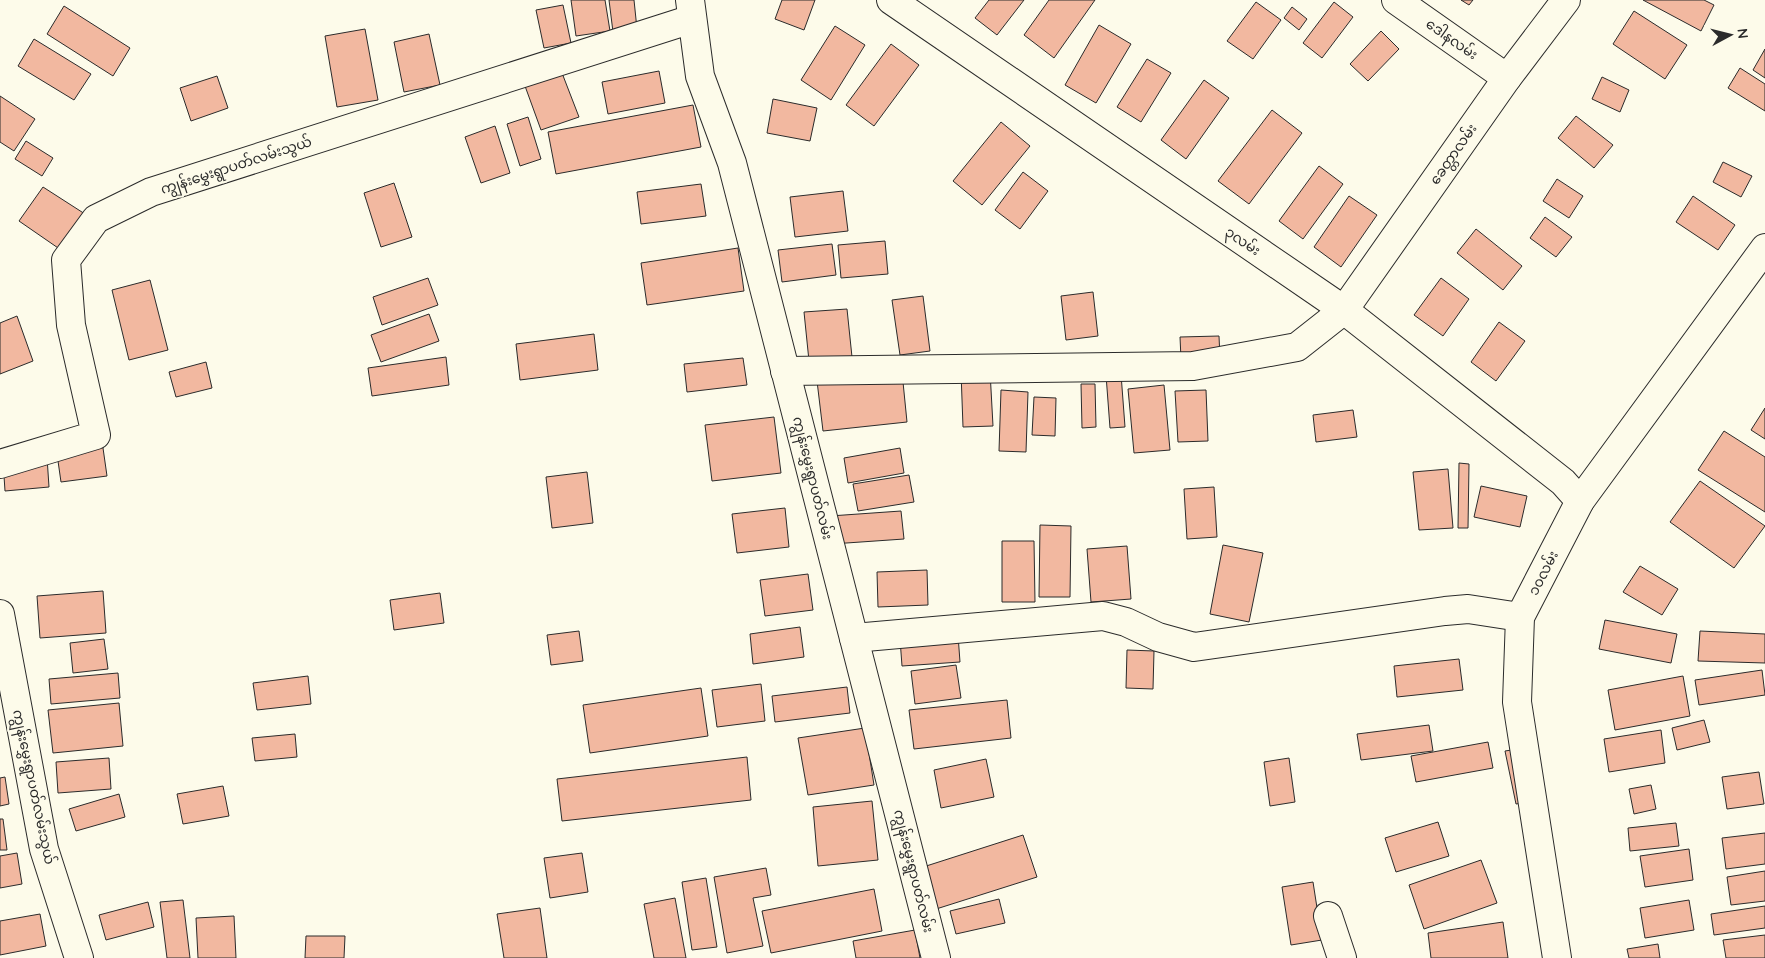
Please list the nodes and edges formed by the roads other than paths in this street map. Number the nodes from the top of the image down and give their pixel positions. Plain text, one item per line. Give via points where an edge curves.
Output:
1 (891, 0) edge
2 (1396, 0) edge
3 (1566, 0) edge
4 (691, 9) edge
5 (1507, 78) junction
6 (1765, 248) edge
7 (1344, 310) junction
8 (785, 371) junction
9 (0, 464) edge
10 (1580, 501) junction
11 (0, 614) edge
12 (1520, 617) junction
13 (854, 638) junction
14 (1328, 916) dead end
15 (79, 958) edge
16 (936, 958) edge
17 (1342, 958) edge
18 (1557, 958) edge

1 - 7 street, ၃လမ်း
2 - 5 street, ဒေါနလမ်း
3 - 5 street, ခေတ္တာလမ်း
4 - 8 street, ကျွန်းမွှေးရွာပတ်လမ်း via 700,76 732,163
4 - 9 street, ကျွန်းမွှေးရွာပတ်လမ်းသွယ် via 151,192 96,219 66,260 71,324 96,435
5 - 7 street, ခေတ္တာလမ်း
6 - 10 street, ၁၀လမ်း
7 - 8 street, ခေတ္တာလမ်း via 1297,347 1193,366
7 - 10 street, ၃လမ်း via 1563,482
8 - 13 street, ကျွန်းမွှေးရွာပတ်လမ်း
10 - 12 street, ၁၀လမ်း
11 - 15 street, ကျွန်းမွှေးရွာပတ်လမ်းသွယ် via 44,849
12 - 13 street via 1468,609 1445,611 1194,646 1158,637 1126,622 1103,616
12 - 18 street, ၁၀လမ်း via 1517,702
13 - 16 street, ကျွန်းမွှေးရွာပတ်လမ်း
14 - 17 street

